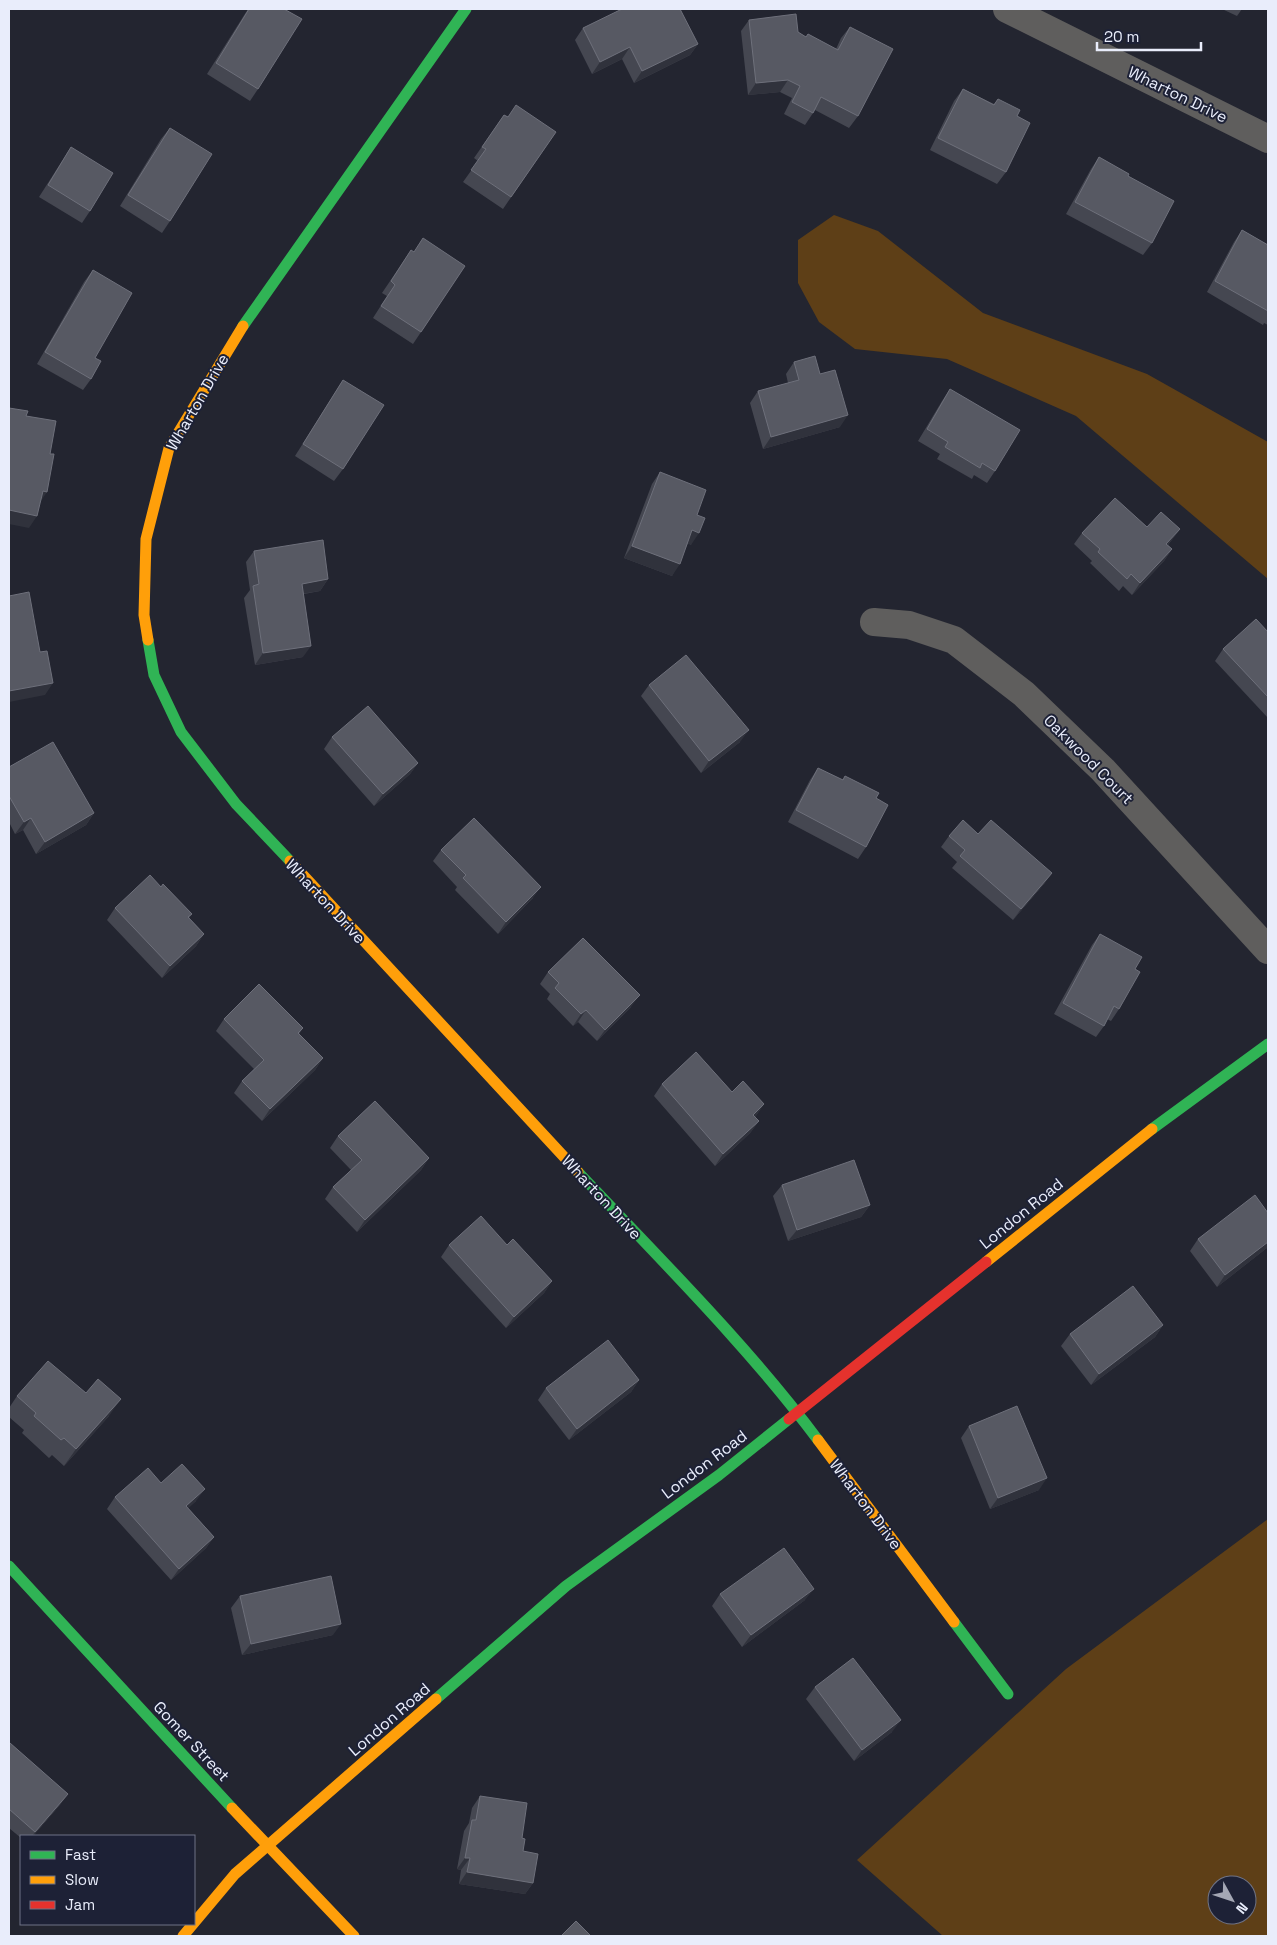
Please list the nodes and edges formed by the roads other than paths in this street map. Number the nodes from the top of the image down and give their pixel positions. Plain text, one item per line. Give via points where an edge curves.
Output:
1 (466, 9) edge
2 (1007, 9) edge
3 (1268, 139) edge
4 (874, 622) dead end
5 (1268, 950) edge
6 (1268, 1044) edge
7 (797, 1412) junction
8 (9, 1566) edge
9 (1008, 1694) dead end
10 (267, 1846) junction
11 (195, 1923) edge
12 (193, 1925) edge
13 (184, 1936) edge
14 (354, 1936) edge

1 - 7 street, Wharton Drive via 230,345 169,448 146,539 144,615 154,675 182,732 236,804 698,1300
2 - 3 street, Wharton Drive
4 - 5 street, Oakwood Court via 910,625 954,640 1024,694 1103,770
6 - 7 street, London Road via 1185,1103
7 - 9 street, Wharton Drive
7 - 10 street, London Road via 719,1476 566,1586
8 - 10 street, Gomer Street
10 - 11 street, London Road via 235,1874
10 - 14 street, Gomer Street
12 - 13 street, London Road

